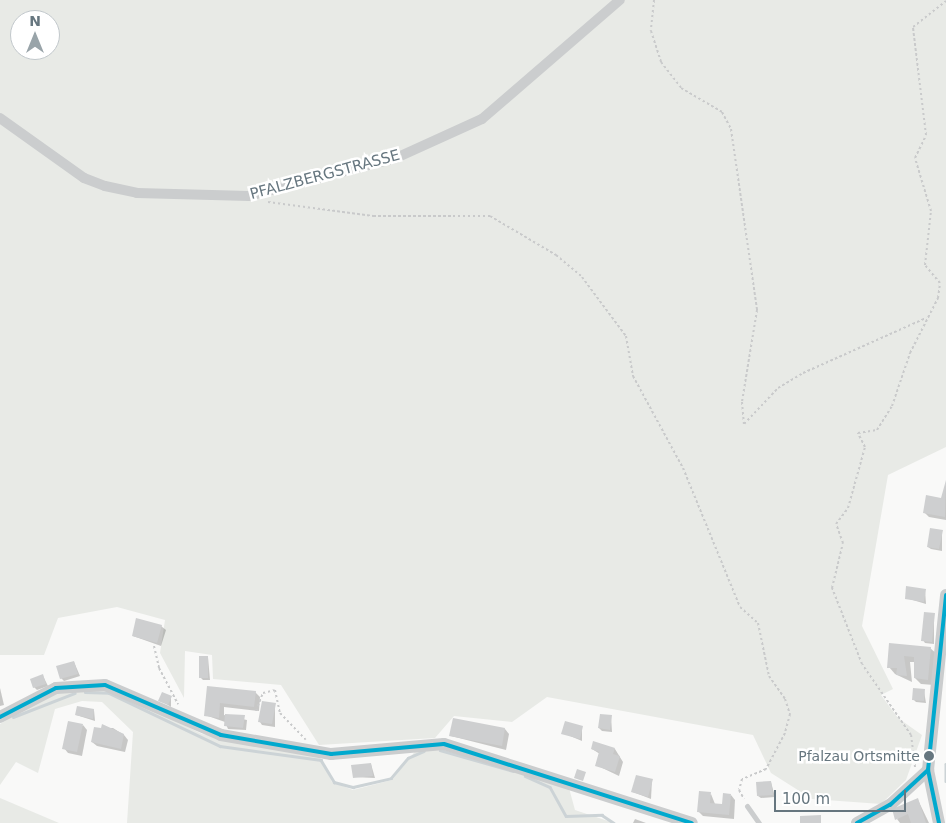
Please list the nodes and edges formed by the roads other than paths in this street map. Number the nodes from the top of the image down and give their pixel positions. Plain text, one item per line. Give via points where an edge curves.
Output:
1 (620, 0) edge
2 (0, 118) edge
3 (946, 595) edge
4 (942, 678) edge
5 (0, 717) edge
6 (928, 770) junction
7 (747, 806) road end
8 (939, 822) edge
9 (692, 823) edge
10 (758, 823) edge
11 (857, 823) edge

1 - 2 street, PFALZBERGSTRASSE via 482,119 396,158 249,196 136,193 105,186 84,178
3 - 4 street
4 - 6 street
5 - 9 street via 56,688 89,683 121,691 221,735 311,751 346,754 416,743 444,744
6 - 8 street
6 - 11 street via 890,805
7 - 10 lane

